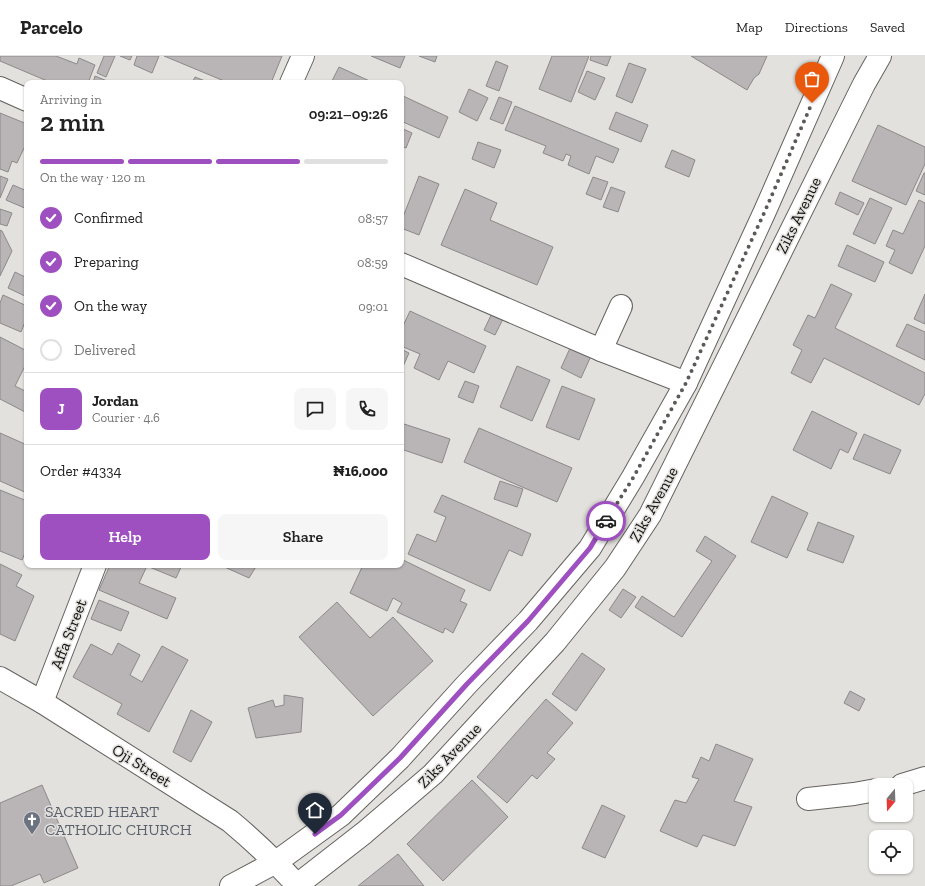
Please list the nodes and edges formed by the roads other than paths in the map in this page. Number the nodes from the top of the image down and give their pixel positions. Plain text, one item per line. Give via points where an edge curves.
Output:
1 (303, 56) edge
2 (833, 56) edge
3 (880, 56) edge
4 (292, 80) edge
5 (0, 88) edge
6 (24, 99) edge
7 (404, 265) edge
8 (621, 306) dead end
9 (601, 350) junction
10 (686, 383) junction
11 (94, 568) edge
12 (0, 678) edge
13 (42, 702) junction
14 (925, 778) edge
15 (913, 782) edge
16 (869, 791) edge
17 (808, 799) dead end
18 (276, 862) junction
19 (231, 886) edge
20 (296, 886) edge

1 - 4 main road
2 - 10 main road, Ziks Avenue
3 - 20 main road, Ziks Avenue via 860,91 650,515 615,568 555,642 433,774 364,833
5 - 6 main road
7 - 9 main road
8 - 9 main road
9 - 10 main road
10 - 18 main road, Ziks Avenue via 590,548 528,621 400,758 341,815
11 - 13 main road, Affa Street
12 - 13 main road, Oji Street
13 - 18 main road, Oji Street via 230,821
14 - 15 main road
16 - 17 main road
18 - 19 main road, Ziks Avenue
18 - 20 main road, Oji Street

